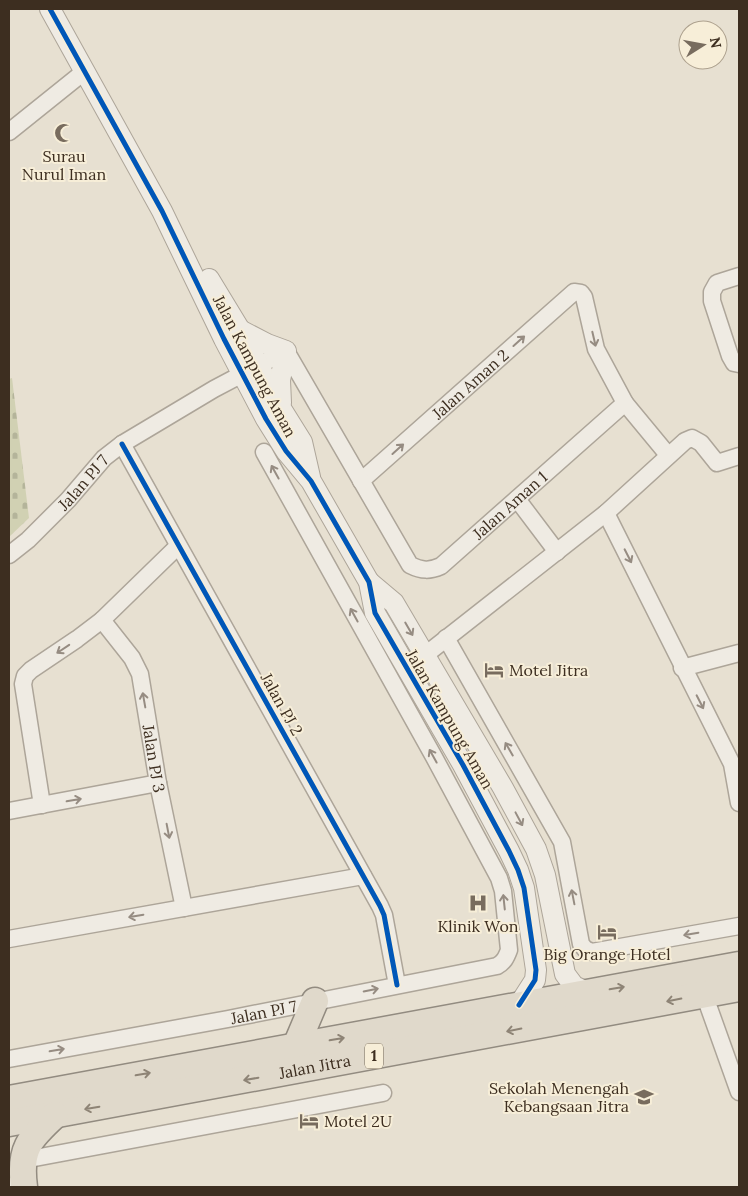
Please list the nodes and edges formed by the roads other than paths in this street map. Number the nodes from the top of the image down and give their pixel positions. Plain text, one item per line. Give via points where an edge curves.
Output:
1 (50, 9) edge
2 (85, 71) junction
3 (9, 132) edge
4 (162, 211) junction
5 (739, 276) edge
6 (240, 330) junction
7 (286, 350) junction
8 (739, 364) edge
9 (250, 370) junction
10 (625, 403) junction
11 (282, 410) junction
12 (122, 444) junction
13 (264, 452) dead end
14 (668, 456) junction
15 (739, 456) edge
16 (311, 481) junction
17 (361, 481) junction
18 (517, 499) junction
19 (606, 513) junction
20 (178, 546) junction
21 (557, 552) junction
22 (9, 556) edge
23 (369, 582) junction
24 (102, 620) junction
25 (446, 638) junction
26 (739, 654) edge
27 (424, 656) junction
28 (406, 666) junction
29 (682, 668) junction
30 (158, 783) junction
31 (739, 803) edge
32 (42, 805) junction
33 (9, 811) edge
34 (363, 876) junction
35 (184, 908) junction
36 (739, 926) edge
37 (9, 939) edge
38 (739, 965) edge
39 (397, 984) junction
40 (739, 988) edge
41 (589, 993) junction
42 (704, 994) junction
43 (315, 1001) junction
44 (520, 1005) junction
45 (296, 1046) junction
46 (9, 1059) edge
47 (739, 1092) edge
48 (384, 1093) dead end
49 (9, 1099) edge
50 (55, 1115) junction
51 (9, 1123) edge
52 (24, 1160) junction
53 (24, 1187) edge

1 - 2 street, Jalan Kampung Aman
2 - 3 street
2 - 4 street, Jalan Kampung Aman
4 - 6 street, Jalan Kampung Aman
4 - 9 street, Jalan Kampung Aman
5 - 8 street via 716,283 712,301 730,356 734,363
6 - 7 street
6 - 9 street, Jalan Kampung Aman
7 - 9 street, Jalan PJ 7
7 - 11 street via 280,380
7 - 17 street, Jalan Aman 1
9 - 11 street, Jalan Kampung Aman
9 - 12 street, Jalan PJ 7
9 - 16 street, Jalan Kampung Aman via 286,451
10 - 14 street
17 -> 10 street, Jalan Aman 2 via 574,292 584,297 596,349
10 - 18 street, Jalan Aman 1
11 - 16 street, Jalan Kampung Aman via 302,442
12 - 20 street, Jalan PJ 2
12 - 22 street, Jalan PJ 7 via 104,458 68,500
39 -> 13 street, Jalan PJ 7 via 497,966 503,962 509,950 503,890 434,757
14 - 15 street via 692,438 701,442 717,463
14 - 19 street
16 - 23 street, Jalan Kampung Aman
17 - 18 street, Jalan Aman 1 via 410,565 426,570 441,566
18 - 21 street
19 - 21 street
19 -> 29 street
20 - 24 street
20 - 34 street, Jalan PJ 2
21 - 25 street
23 -> 27 street, Jalan Kampung Aman via 394,603
23 - 28 street, Jalan Kampung Aman via 375,614
30 -> 24 street, Jalan PJ 3 via 140,674 132,658
24 -> 32 street via 31,670 24,680
25 - 27 street
36 -> 25 street via 592,952 585,949 581,944 562,842
26 - 29 street
27 - 28 street
27 -> 41 street, Jalan Kampung Aman via 536,849 545,874 565,974 574,986
28 - 44 street, Jalan Kampung Aman via 518,870 524,888 536,970 535,980
29 -> 31 street via 732,764
32 -> 30 street
30 -> 35 street, Jalan PJ 3
32 - 33 street
34 - 35 street
34 - 39 street, Jalan PJ 2 via 384,915
35 -> 37 street
41 -> 38 highway, Jalan Jitra / 1
43 -> 39 street, Jalan PJ 7
40 - 42 highway, Jalan Jitra / 1
41 - 44 highway, Jalan Jitra / 1
42 - 47 street
42 -> 50 highway, Jalan Jitra / 1
43 - 45 highway
46 -> 43 street, Jalan PJ 7
45 -> 44 highway, Jalan Jitra / 1
49 -> 45 highway, Jalan Jitra / 1
48 - 52 street
50 - 51 highway, Jalan Jitra / 1
50 - 52 highway via 34,1134
52 - 53 highway

